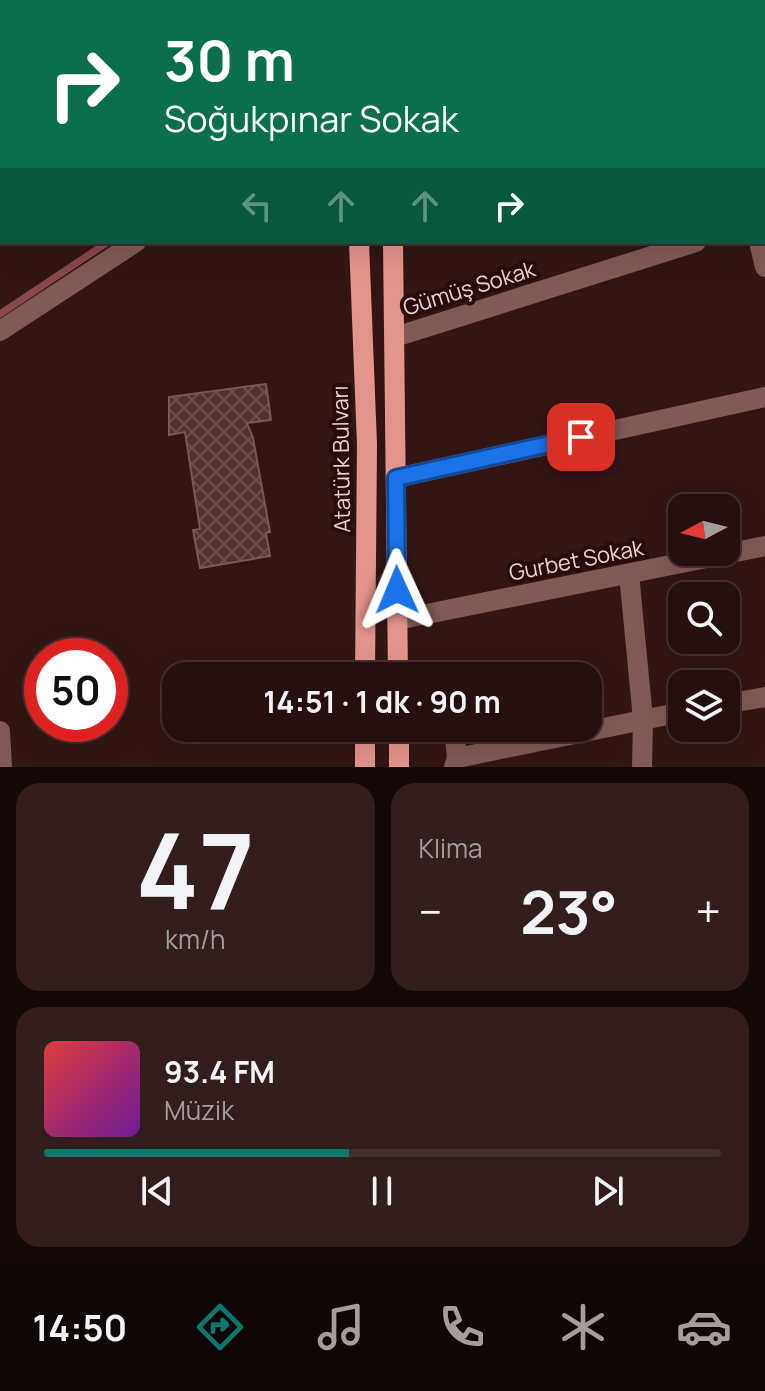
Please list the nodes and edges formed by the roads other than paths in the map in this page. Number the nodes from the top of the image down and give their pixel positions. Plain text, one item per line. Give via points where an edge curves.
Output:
1 (133, 244) edge
2 (359, 244) edge
3 (393, 244) edge
4 (690, 244) edge
5 (759, 244) edge
6 (765, 267) edge
7 (0, 331) edge
8 (395, 337) junction
9 (765, 397) edge
10 (396, 478) junction
11 (765, 546) edge
12 (629, 574) junction
13 (397, 620) junction
14 (365, 662) edge
15 (398, 662) edge
16 (765, 697) edge
17 (740, 701) edge
18 (668, 715) edge
19 (643, 719) junction
20 (0, 731) edge
21 (365, 742) edge
22 (399, 742) edge
23 (455, 742) edge
24 (456, 762) edge
25 (2, 767) edge
26 (365, 767) edge
27 (399, 767) edge
28 (642, 767) edge

1 - 7 street
2 - 14 main road, Atatürk Bulvarı via 367,444
3 - 8 main road
4 - 8 street, Gümüş Sokak
5 - 6 street
8 - 10 main road
9 - 10 street
10 - 13 main road
11 - 12 street, Gurbet Sokak
12 - 13 street, Gurbet Sokak
12 - 19 street
13 - 15 main road
16 - 17 street
18 - 19 street
19 - 24 street
19 - 28 street
20 - 25 street
21 - 26 main road
22 - 27 main road
23 - 24 street

